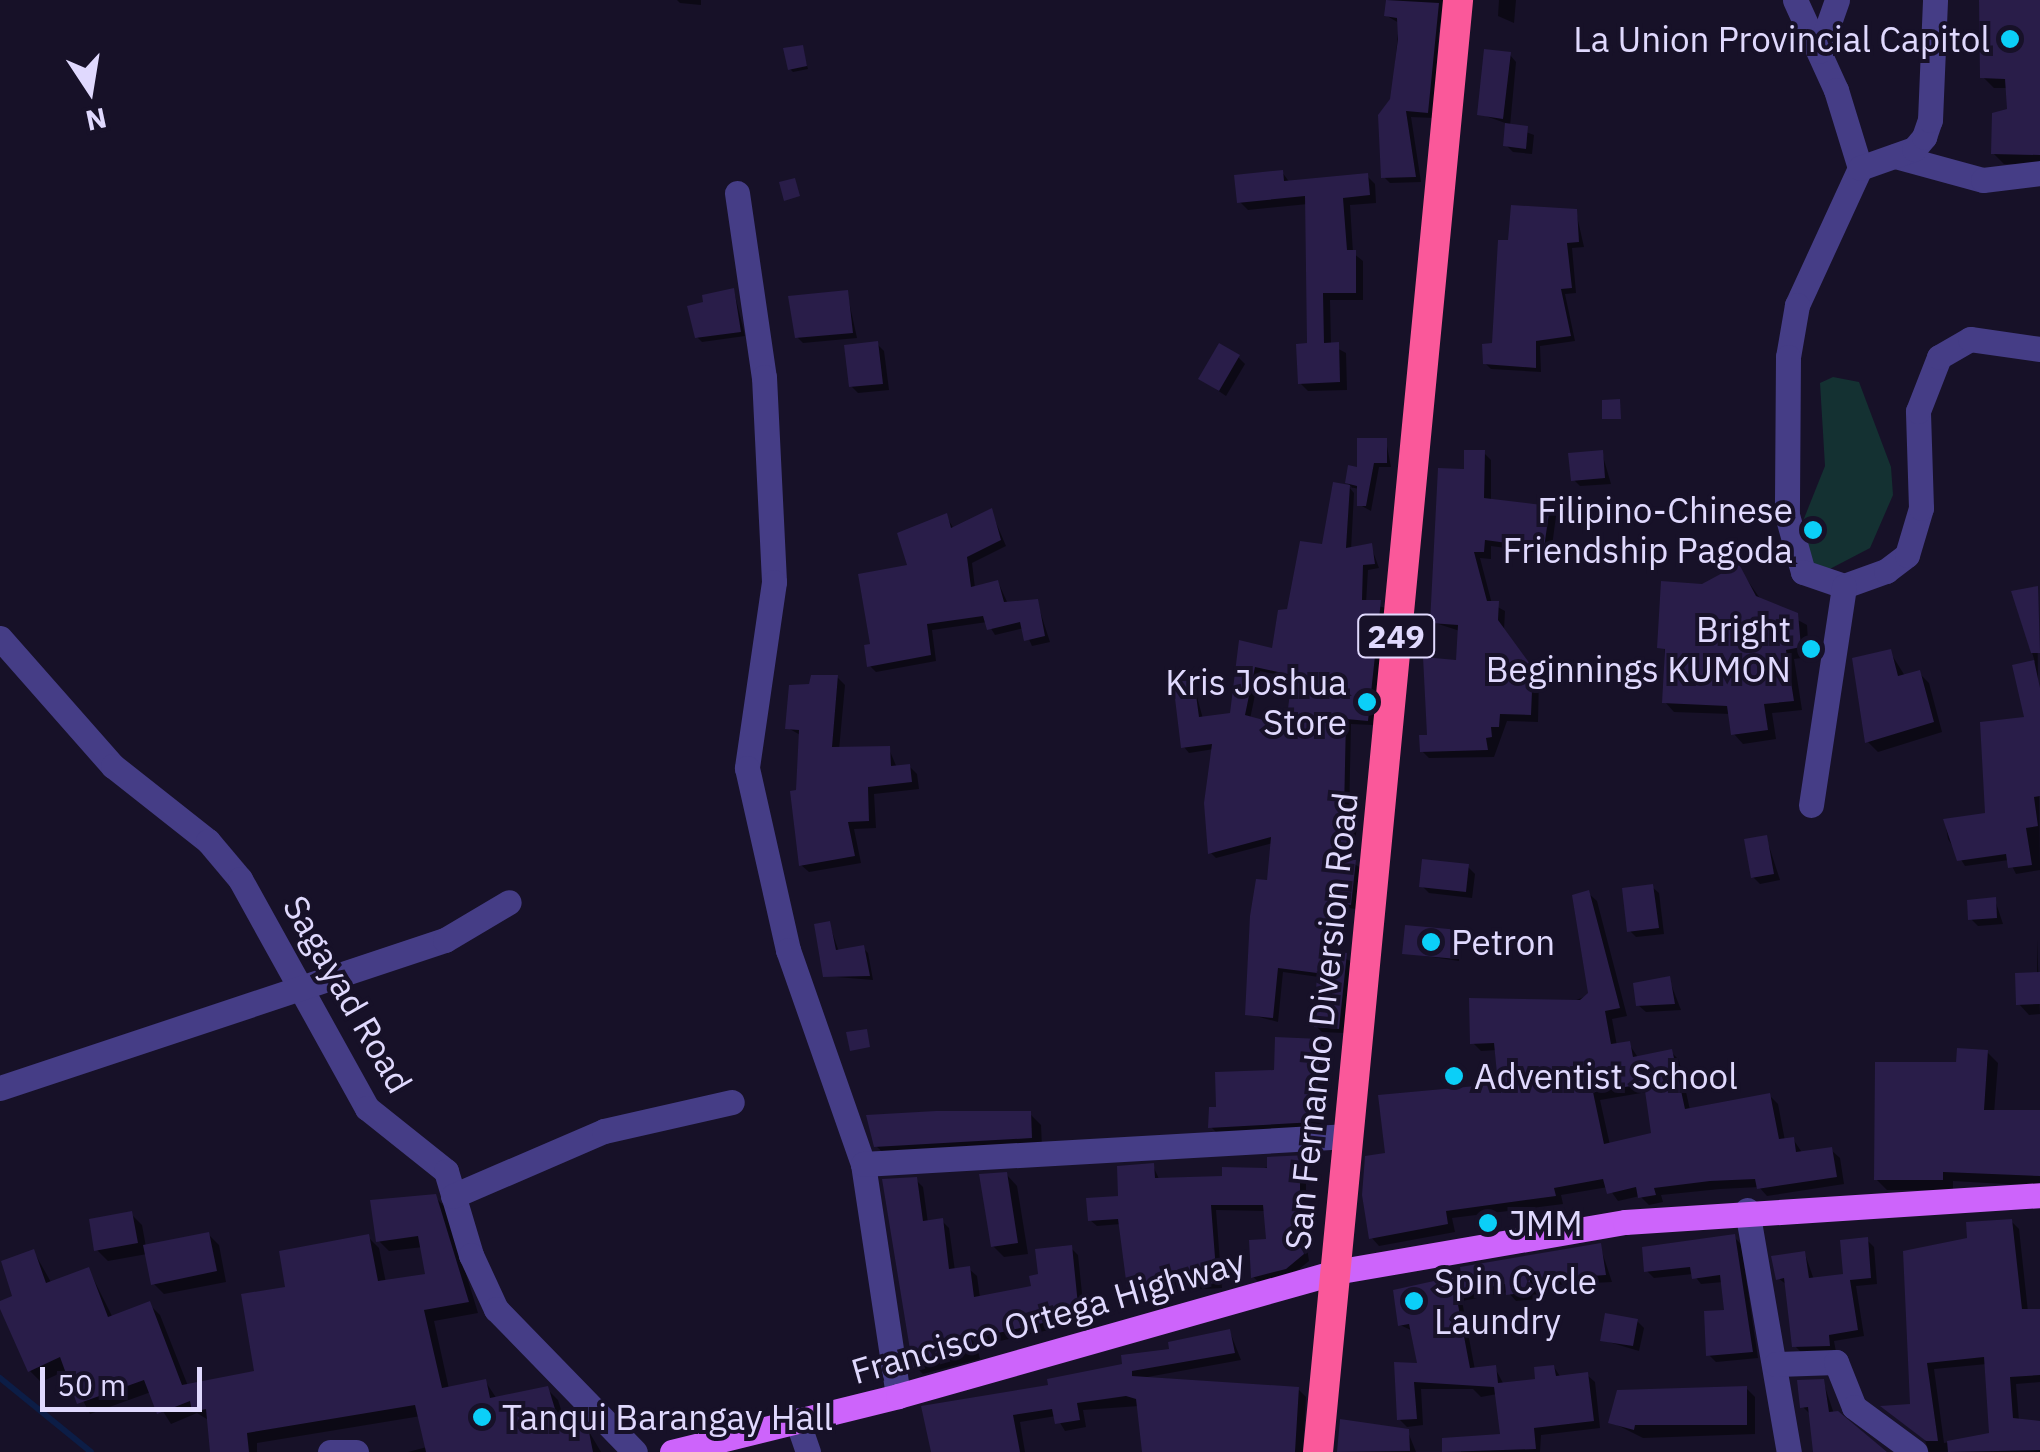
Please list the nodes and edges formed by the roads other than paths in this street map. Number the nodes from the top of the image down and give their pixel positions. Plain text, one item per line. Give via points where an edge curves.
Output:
1 (1458, 0) edge
2 (1795, 0) edge
3 (1837, 0) edge
4 (1935, 0) edge
5 (1819, 51) junction
6 (1895, 156) junction
7 (1860, 168) junction
8 (2040, 173) edge
9 (737, 193) dead end
10 (2040, 349) edge
11 (1844, 586) junction
12 (0, 638) edge
13 (1812, 805) dead end
14 (508, 902) dead end
15 (306, 990) junction
16 (0, 1088) edge
17 (732, 1102) dead end
18 (1348, 1136) junction
19 (863, 1164) junction
20 (2040, 1195) edge
21 (453, 1196) junction
22 (1747, 1210) junction
23 (1335, 1272) junction
24 (1776, 1364) junction
25 (898, 1396) junction
26 (796, 1420) junction
27 (330, 1452) edge
28 (356, 1452) edge
29 (635, 1452) edge
30 (672, 1452) edge
31 (808, 1452) edge
32 (1318, 1452) edge
33 (1789, 1452) edge
34 (1915, 1452) edge

1 - 18 highway, San Fernando Diversion Road / 249
2 - 5 street
3 - 5 street
4 - 6 street via 1930,120 1914,148
5 - 7 street
6 - 7 street
6 - 8 street via 1983,180
7 - 11 street via 1797,305 1786,396 1792,544 1803,572
9 - 19 street via 764,378 774,582 747,768 788,950
10 - 11 street via 1970,339 1939,357 1918,411 1924,469 1907,555 1886,571
11 - 13 street
12 - 15 street, Sagayad Road via 113,766 208,841 240,879
14 - 15 street via 445,940
15 - 16 street
15 - 21 street, Sagayad Road via 367,1108 439,1160
17 - 21 street via 604,1131
18 - 19 street
18 - 23 highway, San Fernando Diversion Road / 249
19 - 25 street
20 - 22 main road, Francisco Ortega Highway
21 - 29 street, Sagayad Road via 496,1309
22 - 23 main road, Francisco Ortega Highway via 1625,1222
22 - 24 street
23 - 25 main road, Francisco Ortega Highway
23 - 32 highway, San Fernando Diversion Road / 249
24 - 33 street
24 - 34 street via 1836,1362 1854,1407
25 - 26 main road, Francisco Ortega Highway
26 - 30 main road, Francisco Ortega Highway
26 - 31 street
27 - 28 street

